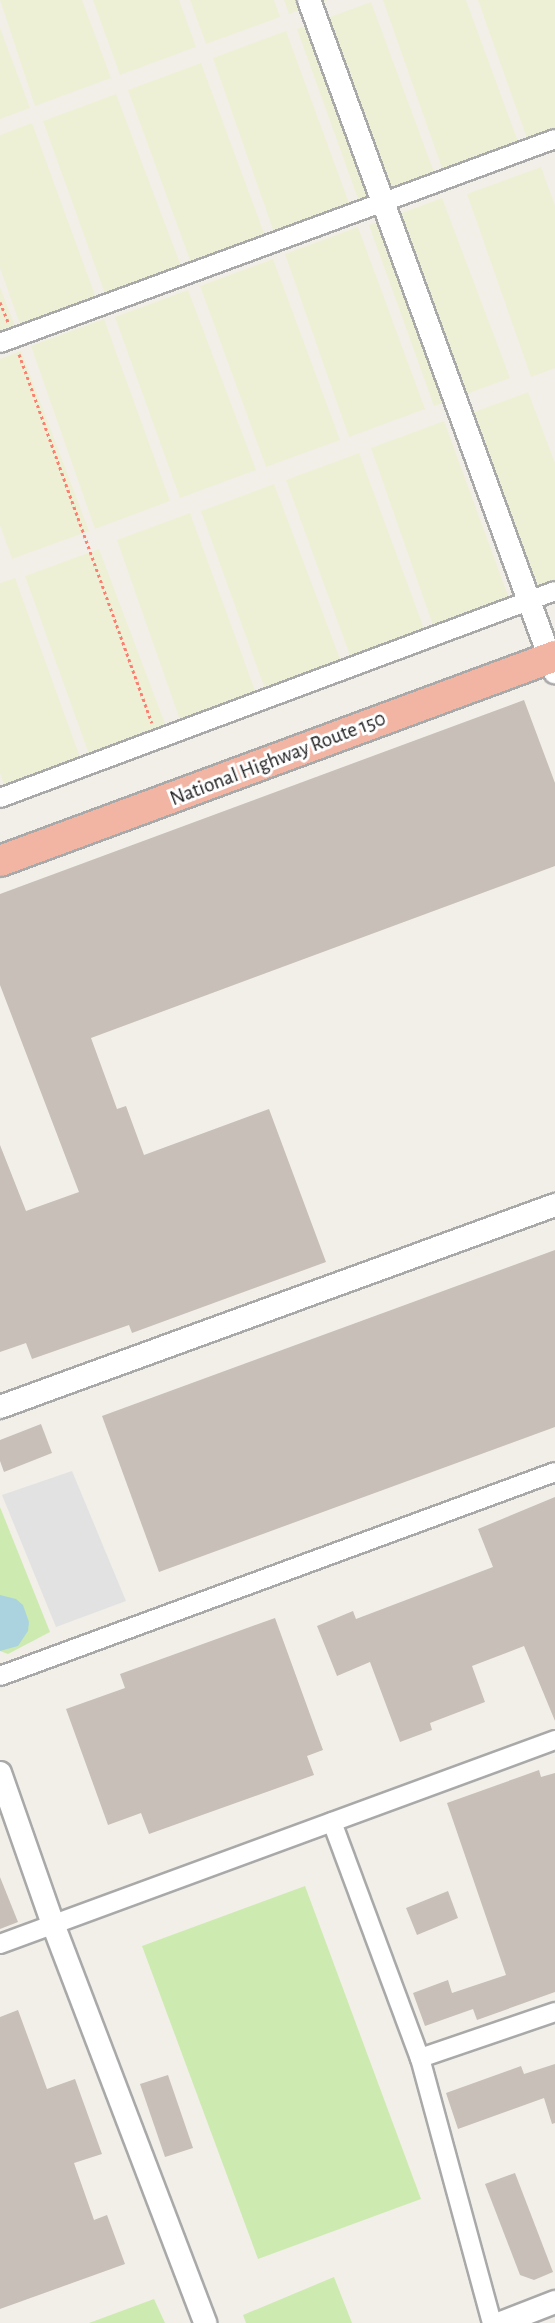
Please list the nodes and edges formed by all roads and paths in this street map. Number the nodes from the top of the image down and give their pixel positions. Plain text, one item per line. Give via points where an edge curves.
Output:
1 (309, 0) edge
2 (555, 139) edge
3 (382, 202) junction
4 (0, 302) edge
5 (7, 341) edge
6 (555, 591) edge
7 (528, 601) junction
8 (553, 662) edge
9 (157, 738) junction
10 (0, 798) edge
11 (0, 861) edge
12 (555, 1205) edge
13 (0, 1407) edge
14 (555, 1472) edge
15 (0, 1676) edge
16 (555, 1740) edge
17 (0, 1773) edge
18 (332, 1822) junction
19 (53, 1924) junction
20 (0, 1944) edge
21 (555, 2012) edge
22 (420, 2058) junction
23 (555, 2302) edge
24 (205, 2323) edge
25 (492, 2323) edge
26 (501, 2323) edge

1 - 3 street
2 - 3 street
3 - 5 street
3 - 7 street
4 - 5 path
5 - 9 path
6 - 7 street
7 - 8 street
7 - 9 street
8 - 11 highway, National Highway Route 150
9 - 10 street
12 - 13 street
14 - 15 street
16 - 18 street
17 - 19 street
18 - 19 street
18 - 22 street
19 - 20 street
19 - 24 street
21 - 22 street
22 - 25 street
23 - 26 street

